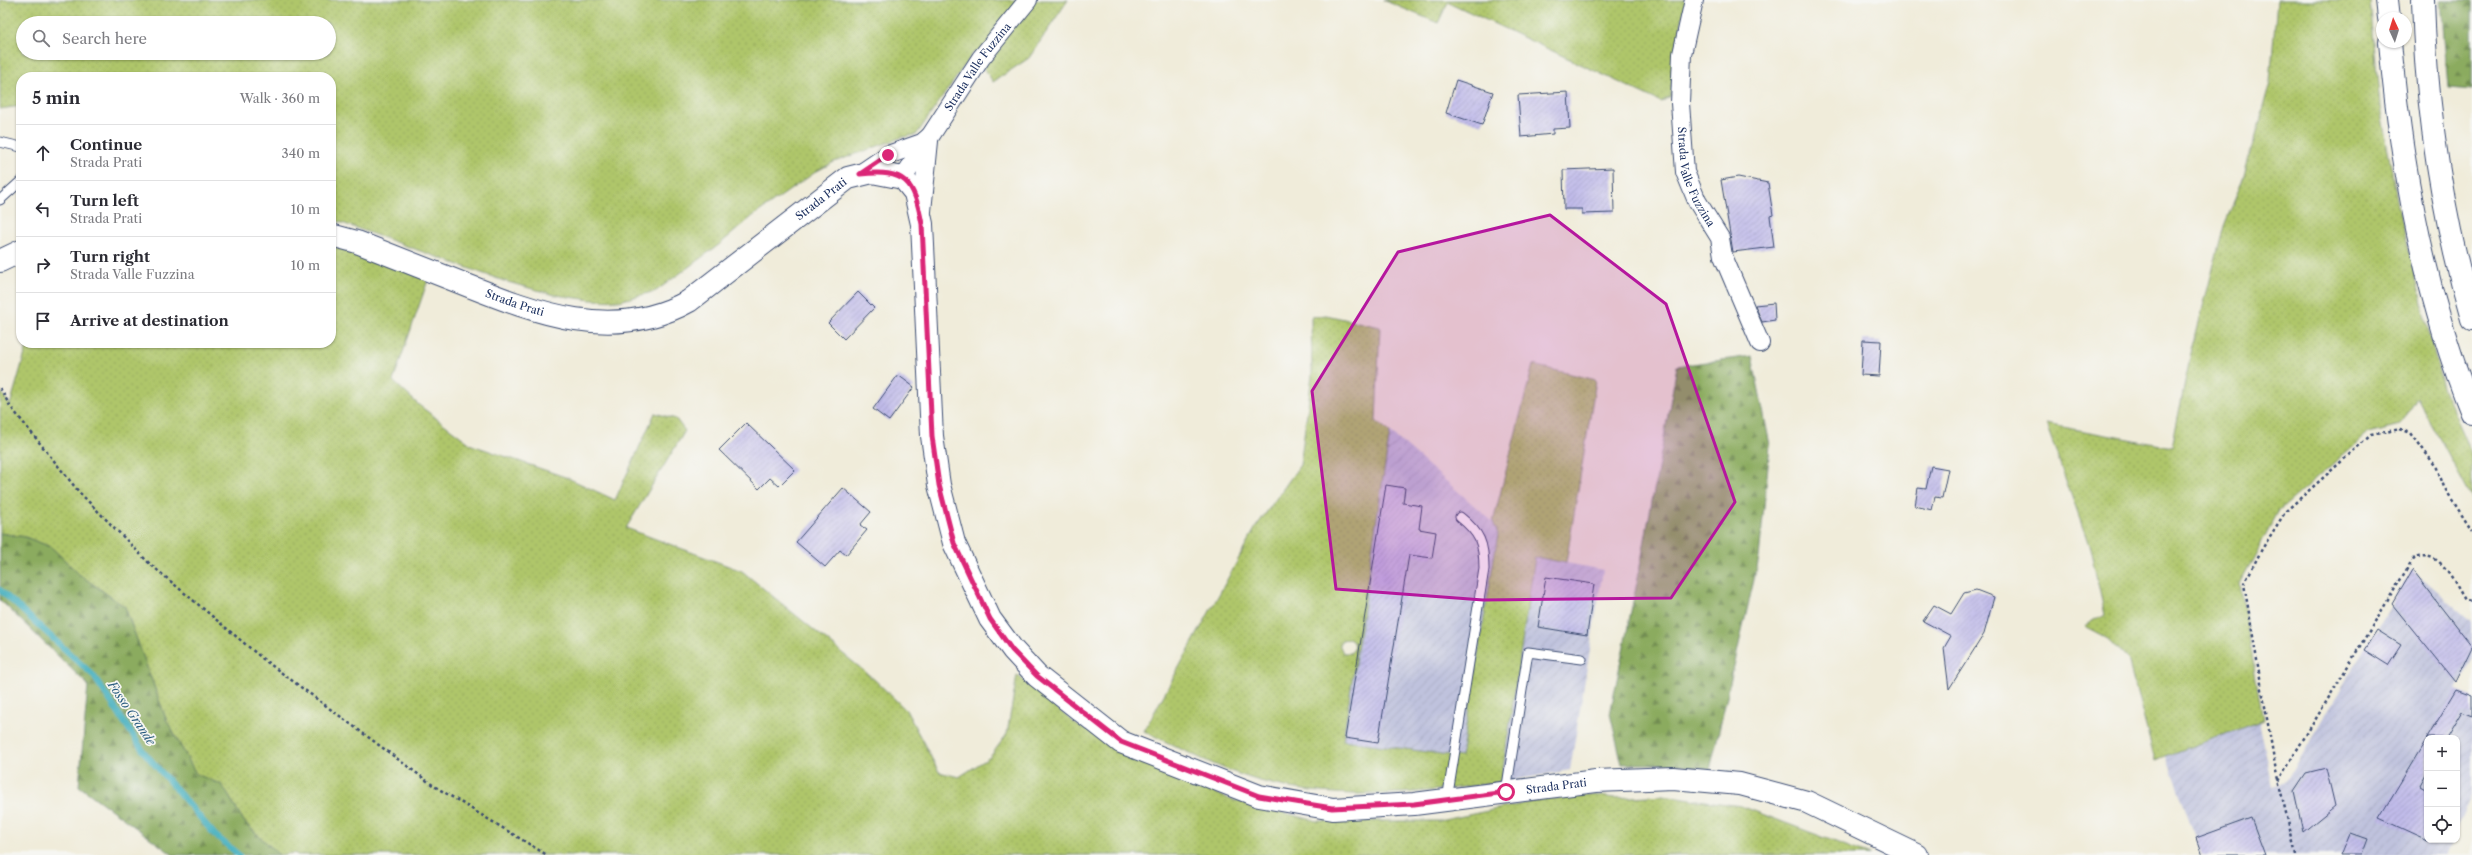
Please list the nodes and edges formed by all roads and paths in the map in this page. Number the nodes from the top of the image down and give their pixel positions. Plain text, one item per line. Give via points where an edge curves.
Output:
1 (1028, 0) edge
2 (1694, 0) edge
3 (2387, 0) edge
4 (2423, 0) edge
5 (2388, 12) edge
6 (2391, 48) edge
7 (930, 136) junction
8 (0, 142) edge
9 (16, 146) edge
10 (860, 174) junction
11 (903, 178) junction
12 (16, 186) edge
13 (0, 200) edge
14 (922, 224) junction
15 (336, 236) edge
16 (16, 253) edge
17 (0, 261) edge
18 (2472, 319) edge
19 (1760, 344) dead end
20 (0, 388) edge
21 (2472, 413) edge
22 (1460, 517) dead end
23 (2472, 531) edge
24 (2472, 601) edge
25 (1582, 659) dead end
26 (2278, 781) junction
27 (1506, 792) junction
28 (1447, 800) junction
29 (548, 855) edge
30 (1917, 855) edge
31 (2296, 855) edge

1 - 7 street, Strada Valle Fuzzina via 981,58
2 - 19 street, Strada Valle Fuzzina via 1682,54 1681,138 1686,172 1697,201 1720,238 1723,256
3 - 5 main road
4 - 18 main road via 2427,80 2442,191
6 - 21 main road via 2403,144 2421,246 2445,336
7 - 10 street, Strada Valle Fuzzina via 922,143 888,155
7 - 11 street, Strada Valle Fuzzina
7 - 14 street, Strada Valle Fuzzina
8 - 9 lane
10 - 11 main road, Strada Prati via 888,174
10 - 15 main road, Strada Prati via 831,189 689,301 674,310 621,322 564,318 529,310 357,242
11 - 14 main road, Strada Prati via 915,193
12 - 13 lane
14 - 28 main road, Strada Prati via 932,436 939,485 954,543 990,619 1012,650 1037,676 1121,742 1259,796 1332,808
16 - 17 main road
20 - 29 path via 10,406 79,492 162,574 263,660 434,786
22 - 28 lane via 1475,529 1481,542 1484,549 1484,569
23 - 26 path via 2444,487 2437,468 2411,433 2400,429 2371,435 2286,511 2244,584
24 - 26 path via 2465,600 2439,561 2430,556 2421,556 2414,560
25 - 27 lane via 1528,652
26 - 31 path
27 - 28 main road, Strada Prati
27 - 30 main road, Strada Prati via 1596,781 1673,778 1740,784 1807,802

